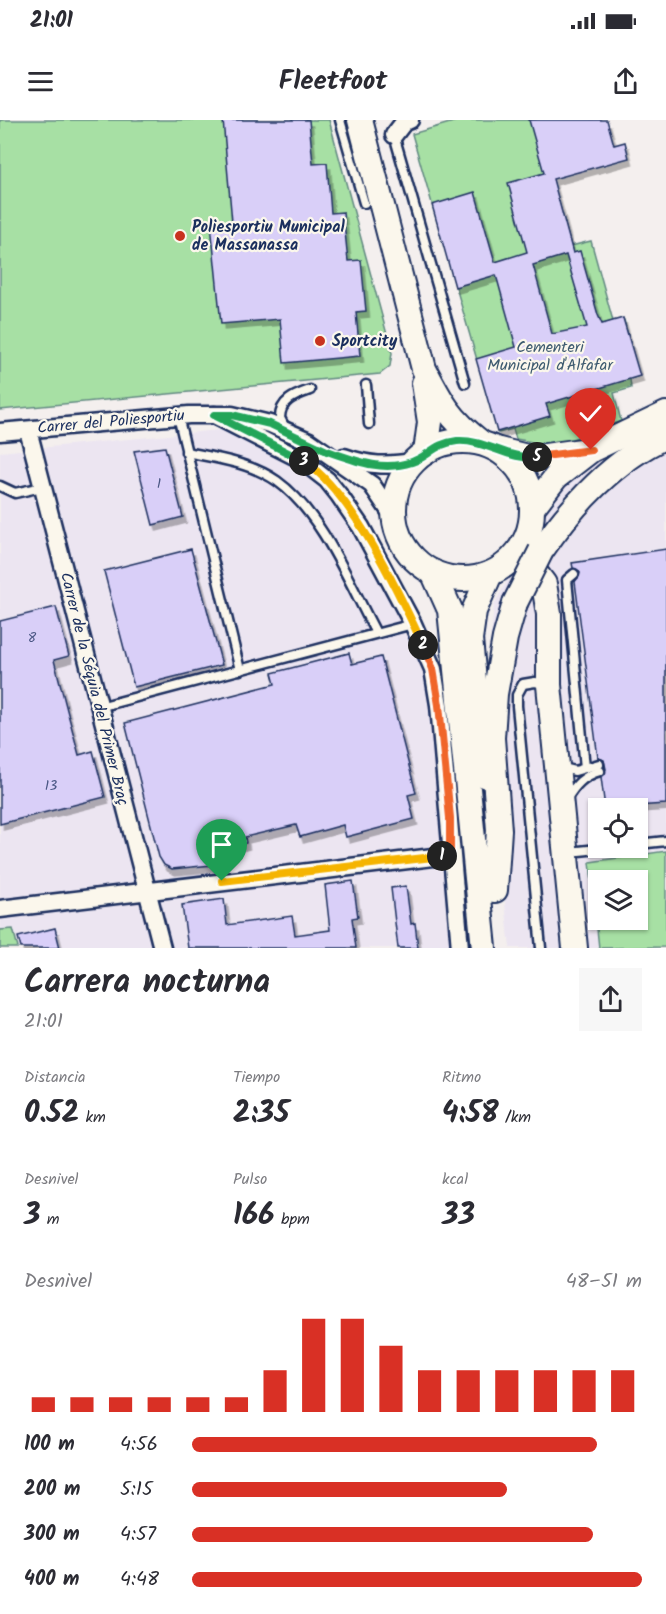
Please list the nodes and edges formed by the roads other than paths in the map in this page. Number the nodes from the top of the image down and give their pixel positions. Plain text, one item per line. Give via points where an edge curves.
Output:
1 (340, 120) edge
2 (360, 120) edge
3 (410, 120) edge
4 (394, 135) joint
5 (364, 203) dead end
6 (424, 369) junction
7 (465, 383) dead end
8 (366, 385) dead end
9 (310, 390) dead end
10 (666, 414) edge
11 (214, 415) junction
12 (178, 416) junction
13 (369, 424) dead end
14 (28, 430) junction
15 (0, 432) edge
16 (292, 434) junction
17 (666, 436) edge
18 (488, 446) junction
19 (323, 450) junction
20 (591, 450) junction
21 (186, 452) junction
22 (420, 457) junction
23 (0, 486) edge
24 (42, 487) junction
25 (532, 508) junction
26 (395, 519) junction
27 (530, 551) junction
28 (434, 572) junction
29 (490, 574) junction
30 (574, 574) dead end
31 (413, 624) junction
32 (376, 633) junction
33 (240, 670) junction
34 (549, 685) junction
35 (99, 707) junction
36 (557, 767) junction
37 (585, 768) junction
38 (561, 808) junction
39 (666, 841) edge
40 (648, 843) edge
41 (588, 850) edge
42 (565, 852) junction
43 (450, 855) junction
44 (146, 890) junction
45 (487, 892) junction
46 (0, 909) edge
47 (162, 948) edge
48 (460, 948) edge
49 (472, 948) edge
50 (484, 948) edge
51 (501, 948) edge
52 (541, 948) edge
53 (575, 948) edge

1 - 5 lane
2 - 6 street
3 - 4 street
4 - 7 lane
6 - 18 street via 452,419
6 - 22 street via 430,422
8 - 13 lane
9 - 16 lane via 283,404 280,411
10 - 20 street
11 - 12 street, Carrer del Poliesportiu
11 - 16 street, Carrer del Poliesportiu via 270,424
11 - 31 street via 283,448 327,480 361,527
12 - 14 street, Carrer del Poliesportiu
12 - 21 lane
14 - 15 street, Carrer del Poliesportiu
14 - 24 street, Carrer de la Séquia del Primer Braç
16 - 19 street, Carrer del Poliesportiu
17 - 27 street via 600,482
18 - 20 street via 531,458
18 - 22 street via 457,441
18 - 25 street via 515,465 528,485
19 - 22 street, Carrer del Poliesportiu via 367,465 386,466
19 - 26 street, Carrer del Poliesportiu via 372,485
20 - 25 street via 556,477
21 - 32 lane via 230,460 277,481 315,519
21 - 33 lane
22 - 26 street via 398,488
23 - 24 lane via 15,493
24 - 35 street, Carrer de la Séquia del Primer Braç
25 - 27 street
26 - 28 street via 412,556
27 - 29 street
27 - 34 street via 544,584 549,614
27 - 45 street, bridge via 505,638 495,694 492,738 499,830
28 - 29 street via 456,579
28 - 45 street via 450,612
29 - 45 street via 474,611 470,639
30 - 37 lane via 567,580
31 - 32 lane
31 - 43 street via 435,680 450,818
32 - 33 lane
33 - 35 lane
34 - 36 street
34 - 52 lane via 523,684 517,695
35 - 44 street, Carrer de la Séquia del Primer Braç
36 - 37 lane via 575,771
36 - 38 street
37 - 38 lane via 600,768 576,784
38 - 42 street
39 - 40 lane
41 - 42 lane
42 - 53 street
43 - 44 street
43 - 48 street
44 - 46 street
44 - 47 street, Carrer de la Séquia del Primer Braç
45 - 49 street
45 - 50 street
45 - 51 street

